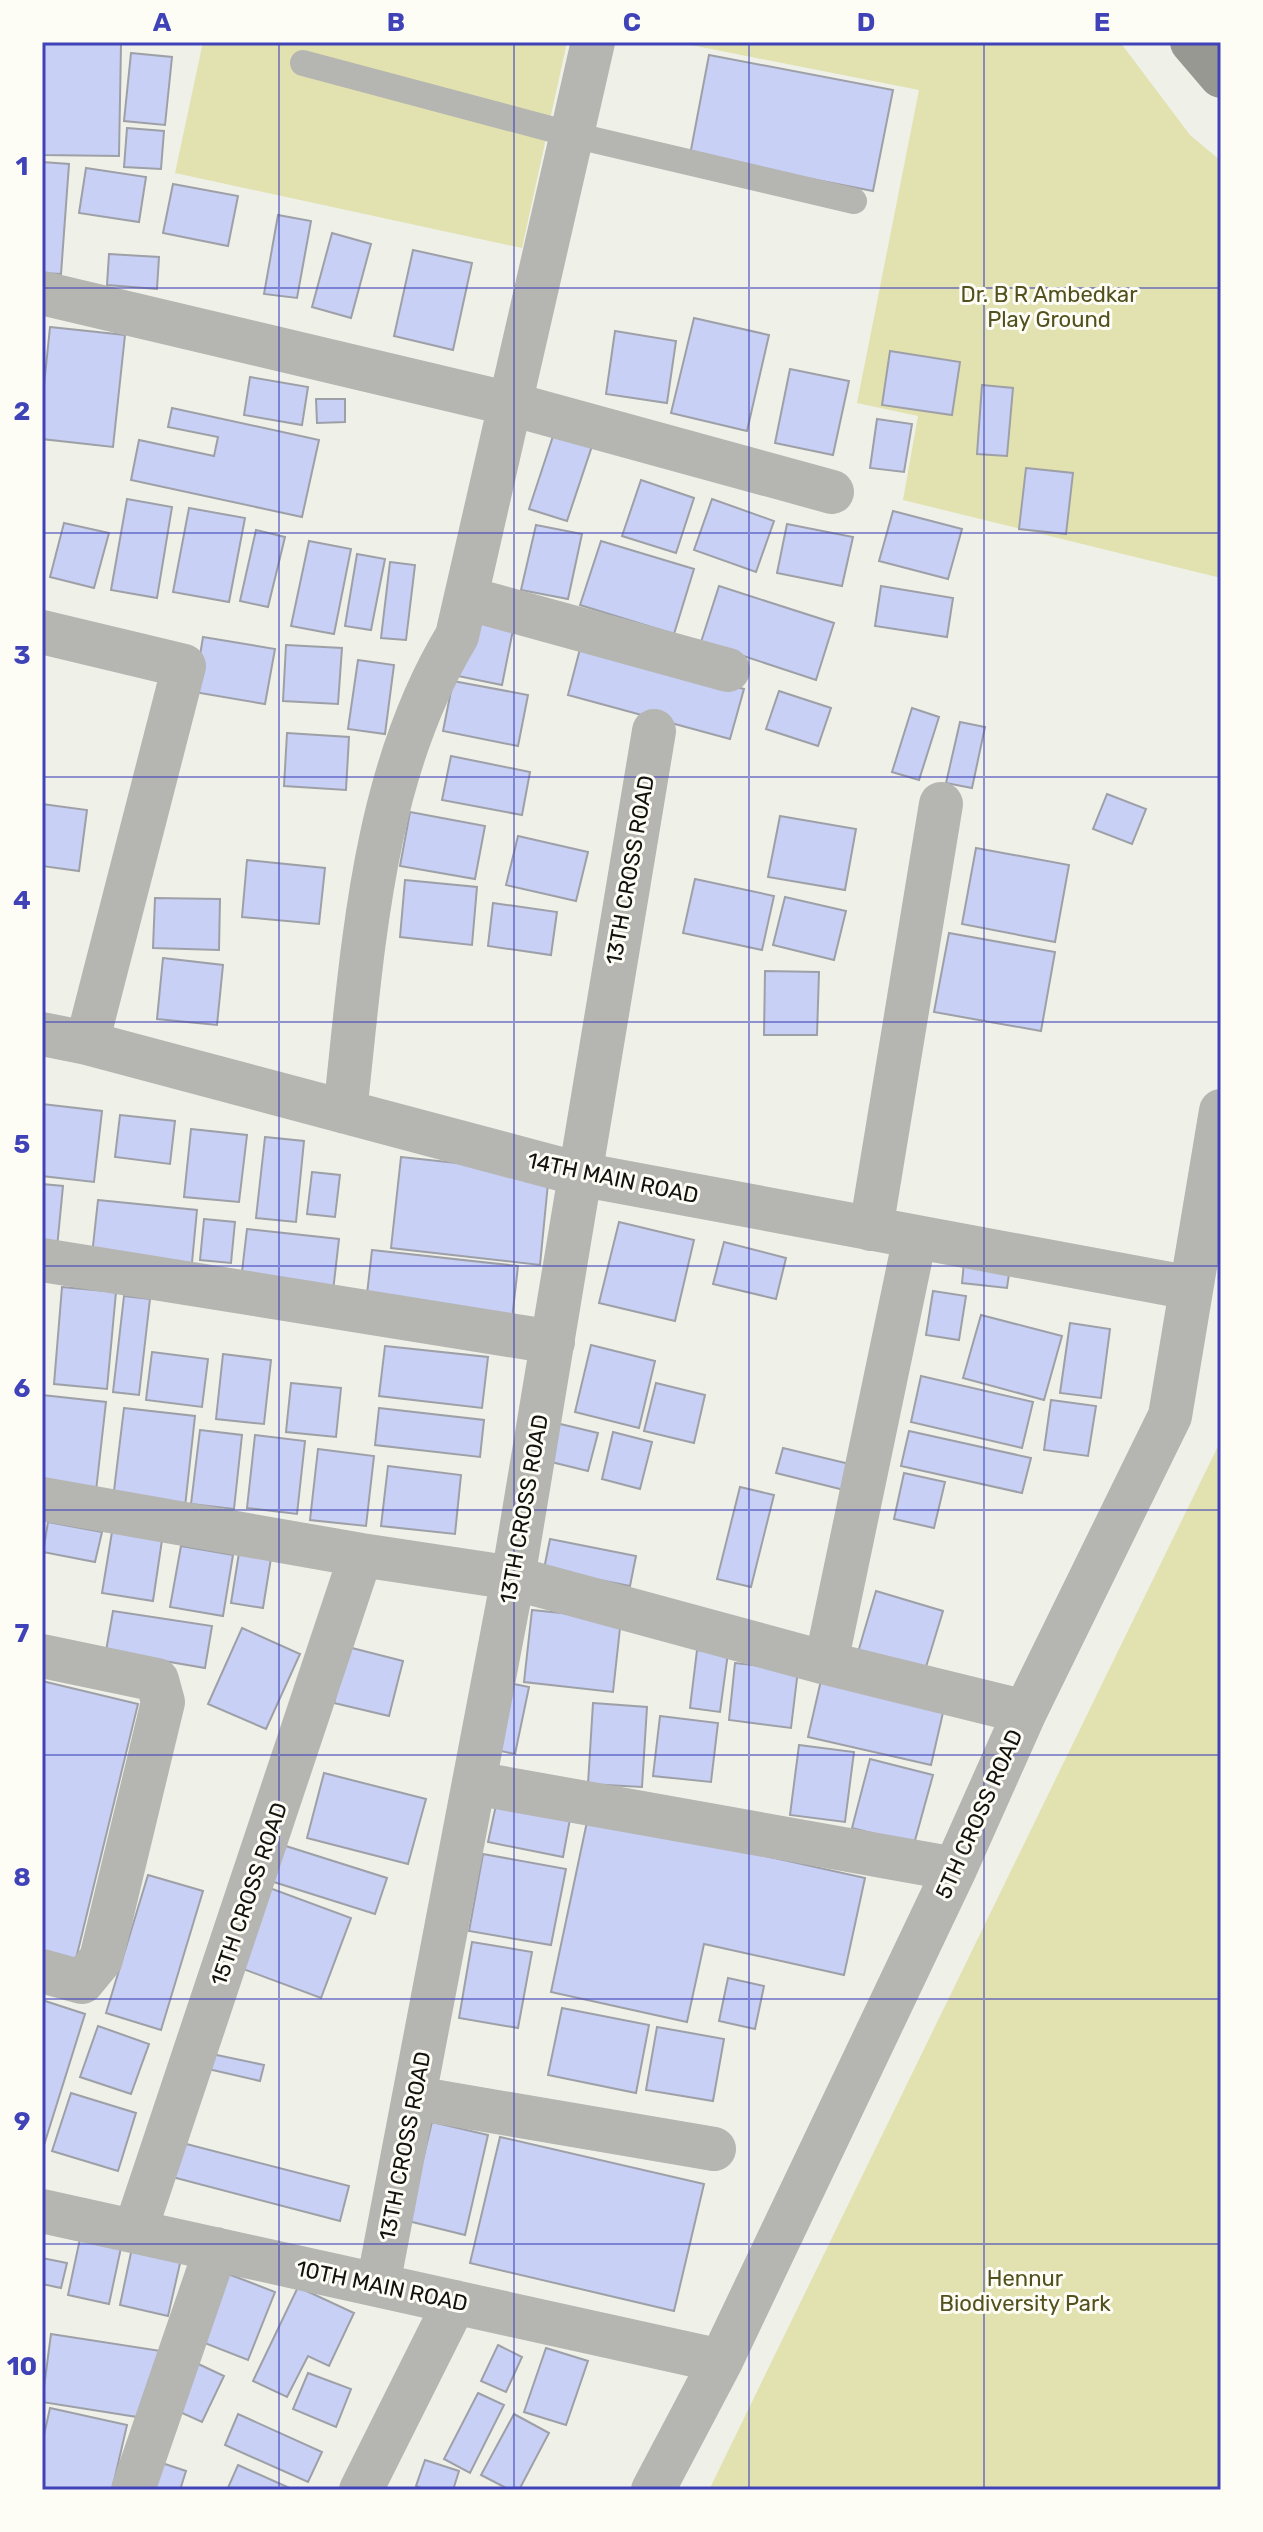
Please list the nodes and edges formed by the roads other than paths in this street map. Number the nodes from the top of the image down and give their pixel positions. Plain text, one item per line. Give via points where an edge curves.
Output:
1 (593, 42) edge
2 (1192, 42) edge
3 (303, 63) dead end
4 (1221, 76) edge
5 (573, 135) junction
6 (854, 201) dead end
7 (42, 293) edge
8 (511, 404) junction
9 (832, 492) dead end
10 (466, 598) junction
11 (42, 632) edge
12 (728, 670) dead end
13 (654, 731) dead end
14 (941, 804) dead end
15 (42, 1034) edge
16 (87, 1043) junction
17 (1221, 1111) edge
18 (345, 1112) junction
19 (579, 1174) junction
20 (871, 1229) junction
21 (915, 1237) junction
22 (42, 1260) edge
23 (1191, 1288) junction
24 (553, 1342) junction
25 (42, 1499) edge
26 (361, 1555) junction
27 (513, 1578) junction
28 (42, 1656) edge
29 (826, 1663) junction
30 (1025, 1712) junction
31 (474, 1783) junction
32 (955, 1869) junction
33 (42, 1971) edge
34 (415, 2098) junction
35 (714, 2149) dead end
36 (42, 2211) edge
37 (135, 2231) junction
38 (216, 2249) junction
39 (378, 2285) junction
40 (455, 2302) junction
41 (721, 2361) junction
42 (133, 2490) edge
43 (361, 2490) edge
44 (653, 2490) edge

1 - 5 street
2 - 4 street
3 - 5 lane
5 - 6 lane
5 - 8 street
7 - 8 street
8 - 9 street
8 - 10 street
10 - 12 street
10 - 18 street via 457,636 442,661 389,802 368,910
11 - 16 street via 184,666
13 - 19 street, 13TH CROSS ROAD
14 - 20 street
15 - 16 street, 14TH MAIN ROAD
16 - 18 street, 14TH MAIN ROAD
17 - 23 street, 5TH CROSS ROAD
18 - 19 street, 14TH MAIN ROAD
19 - 20 street, 14TH MAIN ROAD
19 - 24 street, 13TH CROSS ROAD
20 - 21 street, 14TH MAIN ROAD
21 - 23 street, 14TH MAIN ROAD
21 - 29 street
22 - 24 street
23 - 30 street, 5TH CROSS ROAD via 1170,1416
24 - 27 street, 13TH CROSS ROAD
25 - 26 street
26 - 27 street
26 - 37 street, 15TH CROSS ROAD
27 - 29 street
27 - 31 street, 13TH CROSS ROAD
28 - 33 street via 157,1680 163,1702 101,1959 82,1982
29 - 30 street
30 - 32 street, 5TH CROSS ROAD
31 - 32 street
31 - 34 street, 13TH CROSS ROAD
32 - 41 street, 5TH CROSS ROAD
34 - 35 street
34 - 39 street, 13TH CROSS ROAD
36 - 37 street, 10TH MAIN ROAD
37 - 38 street, 10TH MAIN ROAD
38 - 39 street, 10TH MAIN ROAD
38 - 42 street
39 - 40 street, 10TH MAIN ROAD
40 - 41 street, 10TH MAIN ROAD
40 - 43 street
41 - 44 street, 5TH CROSS ROAD

